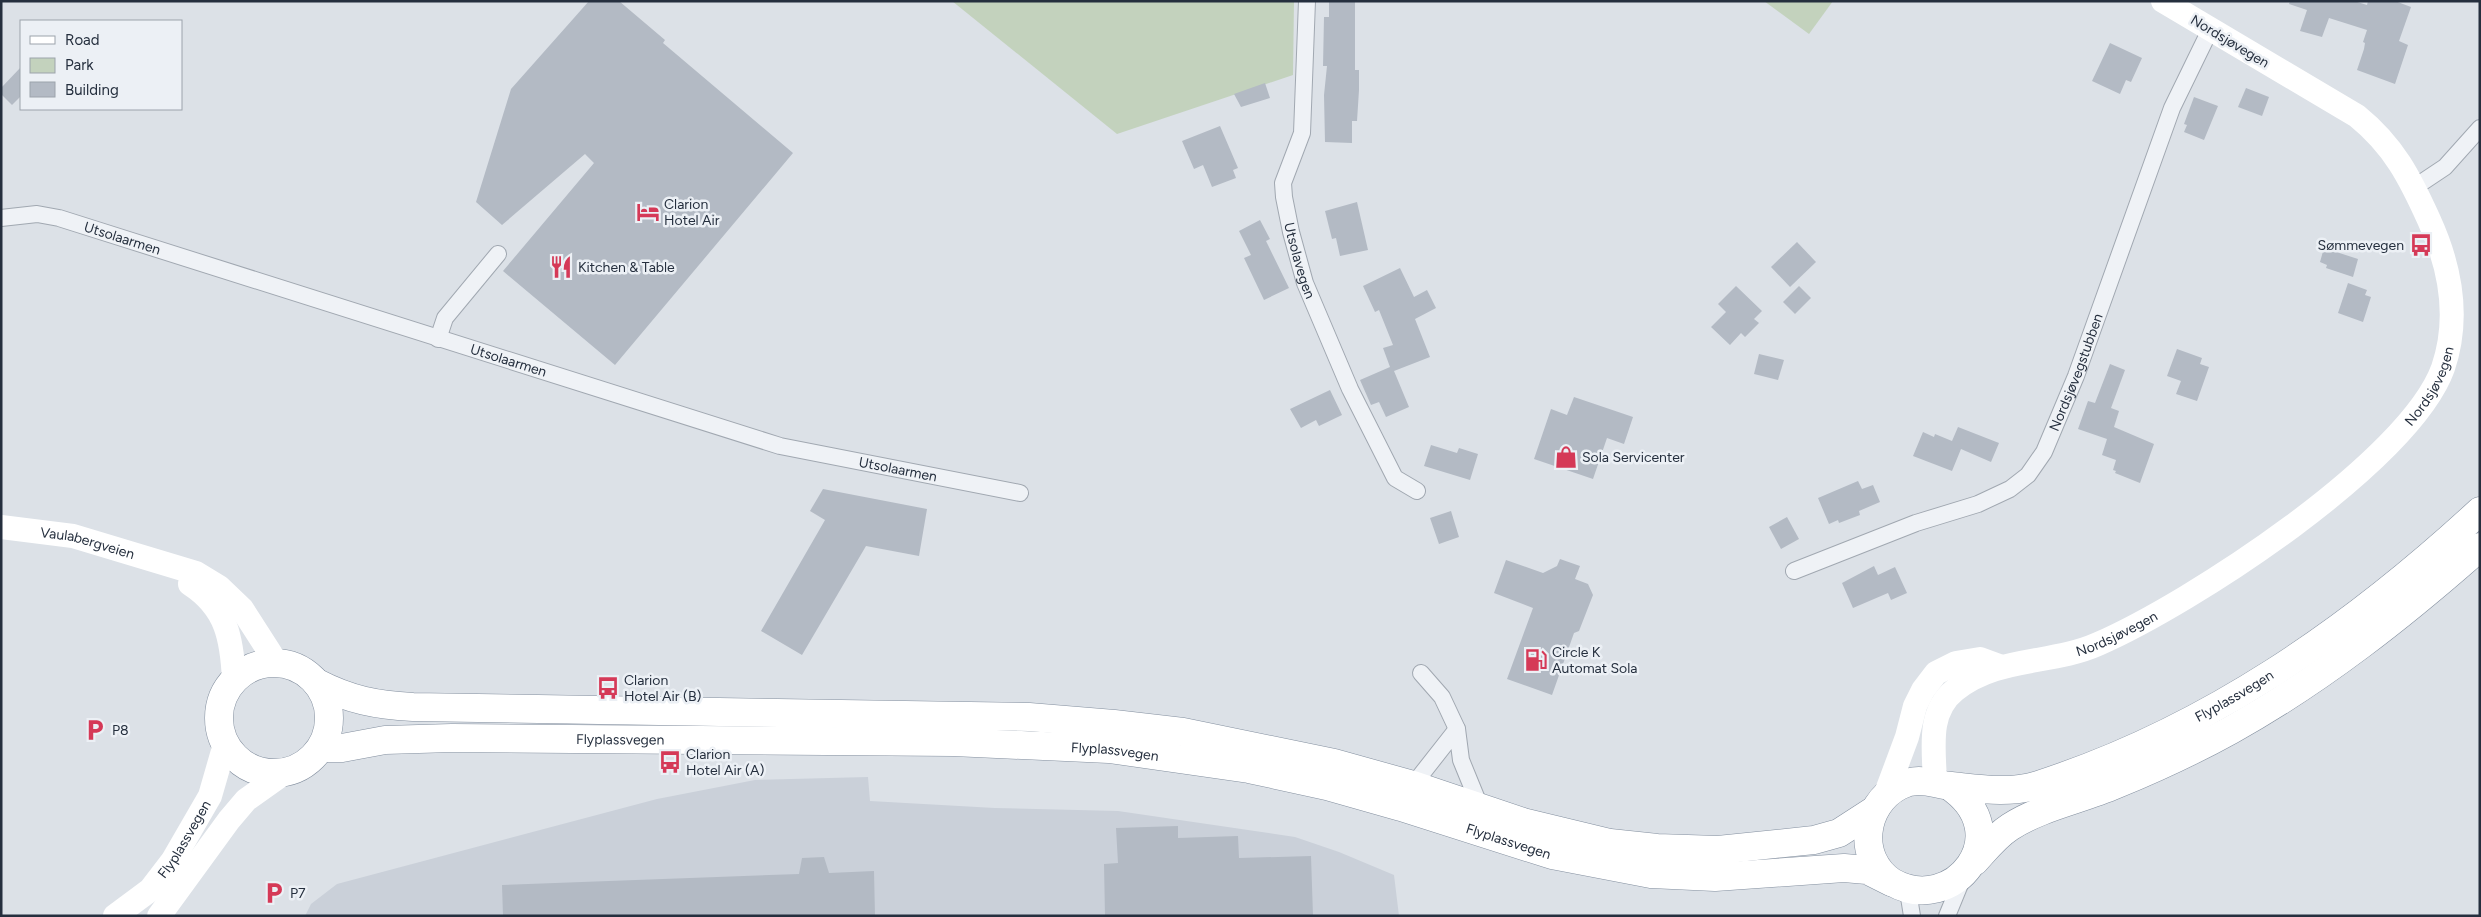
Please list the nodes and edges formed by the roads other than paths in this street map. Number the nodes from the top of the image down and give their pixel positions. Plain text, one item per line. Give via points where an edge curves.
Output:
1 (1307, 1) edge
2 (2163, 1) edge
3 (2210, 30) junction
4 (2480, 128) edge
5 (2415, 187) junction
6 (1, 218) edge
7 (498, 254) dead end
8 (438, 339) junction
9 (1417, 491) dead end
10 (1020, 493) dead end
11 (2480, 511) edge
12 (1, 527) edge
13 (2480, 547) edge
14 (171, 566) junction
15 (1794, 571) dead end
16 (276, 662) junction
17 (1999, 666) junction
18 (1421, 673) dead end
19 (234, 680) junction
20 (317, 682) junction
21 (1457, 729) junction
22 (225, 744) junction
23 (321, 748) junction
24 (284, 773) junction
25 (1942, 784) junction
26 (1413, 785) junction
27 (1879, 803) junction
28 (1481, 808) junction
29 (1969, 869) junction
30 (1904, 896) edge
31 (115, 916) edge
32 (159, 916) edge
33 (1947, 916) edge

1 - 9 street, Utsolavegen via 1302,133 1283,183 1291,232 1305,283 1355,398 1395,478
2 - 3 street, Nordsjøvegen
3 - 5 street, Nordsjøvegen via 2357,116 2376,131 2395,154
3 - 15 street, Nordsjøvegstubben via 2172,108 2076,376 2044,452 2028,475 2010,489 1978,504 1916,523
4 - 5 street via 2444,167
5 - 17 street, Nordsjøvegen via 2441,246 2452,296 2452,323 2443,367 2432,391 2408,422 2372,461 2326,498 2234,567 2190,595 2098,644 2070,654
6 - 8 street, Utsolaarmen via 37,214 59,218
7 - 8 street via 445,318
8 - 10 street, Utsolaarmen via 780,446
11 - 25 highway, Flyplassvegen via 2424,561 2328,637 2218,707 2104,762 2034,786 1991,791
12 - 14 street, Vaulabergveien via 73,536
13 - 29 highway, Flyplassvegen via 2396,618 2292,693 2231,730 2171,760 2114,786 2026,819 1996,837
14 - 16 street, Vaulabergveien via 196,572 219,587 242,609
14 - 19 street, Vaulabergveien via 214,605 227,628
16 - 19 highway via 253,667
16 - 20 highway via 298,668
17 - 25 street, Nordsjøvegen via 1954,691 1936,713 1934,737
17 - 27 street, Nordsjøvegen via 1980,659 1956,663 1936,673 1915,706 1907,737
18 - 21 street via 1442,697
19 - 22 highway via 222,699 219,722
20 - 23 highway via 328,703 329,726
20 - 26 highway, Flyplassvegen via 358,701 413,708 1029,717 1114,724 1183,732 1258,746
21 - 26 street
21 - 28 street via 1461,760
22 - 24 highway via 240,762 261,772
22 - 31 street, Flyplassvegen via 210,796 173,860 150,890
23 - 24 highway via 305,764
23 - 30 highway, Flyplassvegen via 342,748 385,740 462,738 953,742 1109,749 1249,769 1327,786 1552,855 1651,874 1714,878 1844,868 1866,870
24 - 32 street, Flyplassvegen via 246,800
25 - 27 highway, Flyplassvegen via 1920,780 1901,785
25 - 29 highway via 1962,794 1979,823 1980,842
26 - 28 highway, Flyplassvegen
27 - 28 highway, Flyplassvegen via 1839,833 1814,840 1718,850 1610,843 1523,822
27 - 30 highway via 1868,830 1869,851 1877,868
29 - 30 highway, Flyplassvegen via 1947,888
29 - 33 street

